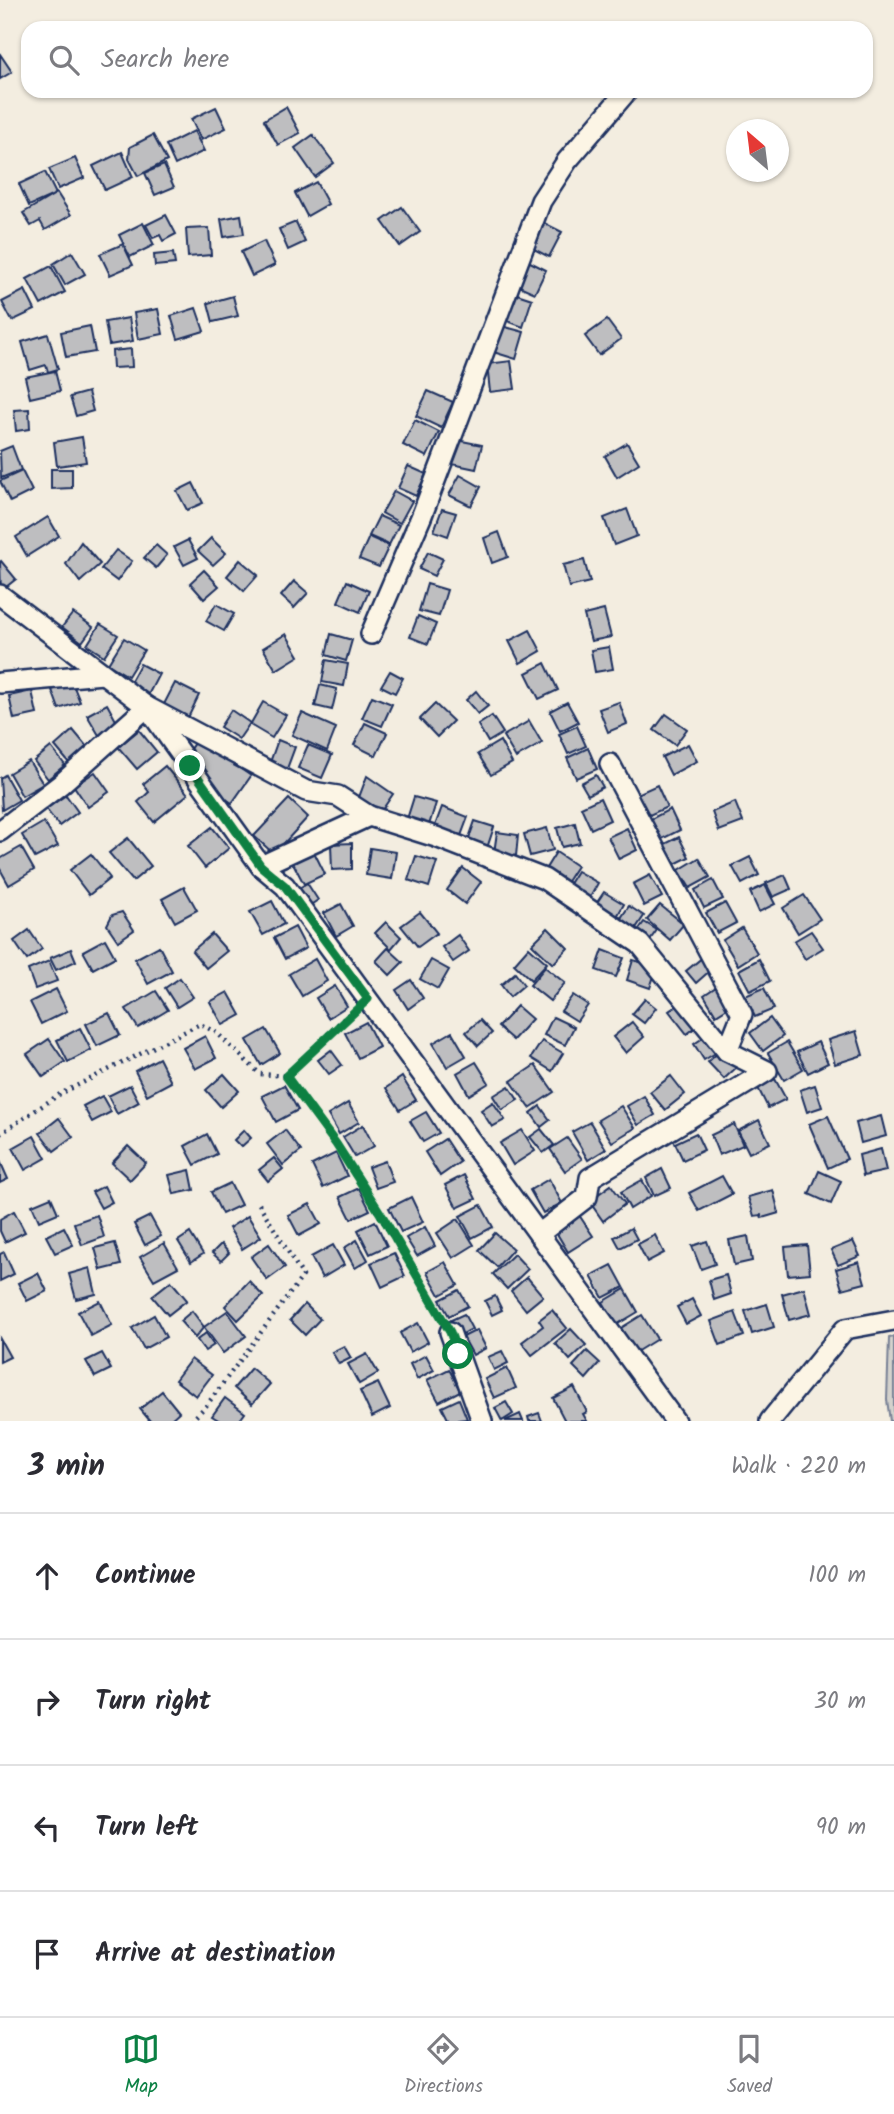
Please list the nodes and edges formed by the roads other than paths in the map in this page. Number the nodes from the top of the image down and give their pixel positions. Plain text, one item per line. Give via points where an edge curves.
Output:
1 (622, 98) edge
2 (0, 595) edge
3 (371, 634) dead end
4 (103, 674) junction
5 (0, 683) edge
6 (147, 706) junction
7 (610, 764) dead end
8 (369, 816) junction
9 (0, 831) edge
10 (261, 866) junction
11 (727, 1051) junction
12 (539, 1234) junction
13 (894, 1320) edge
14 (450, 1332) road end
15 (482, 1421) edge
16 (675, 1421) edge
17 (770, 1421) edge

1 - 3 street via 567,161 541,201 422,516
2 - 4 street
4 - 5 street
4 - 6 street
6 - 8 street via 306,791 338,796
6 - 9 street via 61,784
6 - 10 street
7 - 11 street via 742,1014
8 - 10 street
8 - 11 street via 544,879 640,944
10 - 12 street via 285,886
11 - 12 street via 767,1071 590,1178 587,1197
12 - 16 street
13 - 17 street via 845,1329
14 - 15 street

